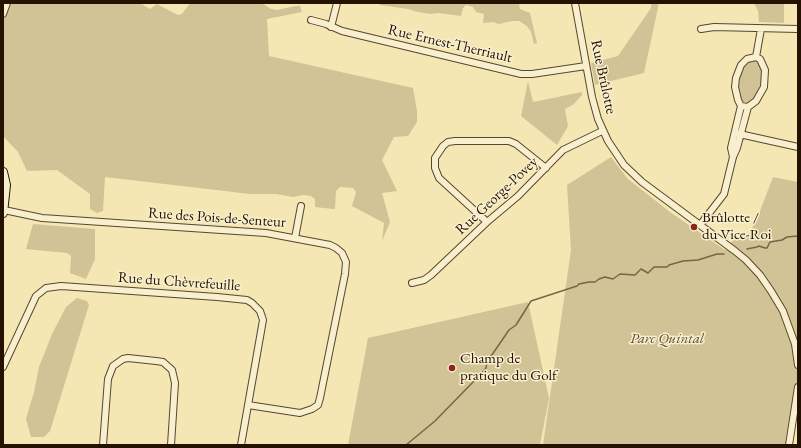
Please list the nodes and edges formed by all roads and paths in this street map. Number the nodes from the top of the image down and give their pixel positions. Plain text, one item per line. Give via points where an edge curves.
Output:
1 (7, 3) edge
2 (337, 3) edge
3 (575, 3) edge
4 (3, 14) edge
5 (311, 20) dead end
6 (331, 27) junction
7 (761, 28) junction
8 (701, 29) dead end
9 (798, 29) edge
10 (756, 57) junction
11 (586, 66) junction
12 (744, 106) junction
13 (602, 131) junction
14 (738, 134) junction
15 (798, 147) edge
16 (546, 168) junction
17 (3, 172) edge
18 (301, 206) dead end
19 (4, 211) edge
20 (487, 222) junction
21 (700, 225) junction
22 (295, 238) junction
23 (412, 283) dead end
24 (798, 365) edge
25 (3, 367) edge
26 (798, 387) edge
27 (248, 405) junction
28 (104, 445) edge
29 (171, 445) edge
30 (241, 445) edge
31 (789, 445) edge

1 - 4 street
2 - 6 street
3 - 11 street, Rue Brûlotte
5 - 6 street, Rue Ernest-Therriault
6 - 11 street, Rue Ernest-Therriault via 342,32 521,74
7 - 8 street
7 - 9 street
7 - 10 street
10 - 12 street via 741,65 736,78 736,93
10 - 12 street via 760,59 765,70 765,82 756,101
11 - 13 street, Rue Brûlotte via 594,108
12 - 14 street
13 - 16 street, Rue George-Povey via 566,148
13 - 21 street, Rue Brûlotte via 632,173
14 - 15 street
14 - 21 street via 731,148 733,157 724,194
16 - 20 street, Rue George-Povey via 509,205
16 - 20 street via 516,144 508,141 455,141 443,146 435,158 439,178
17 - 19 street via 6,185
18 - 22 street
19 - 22 street, Rue des Pois-de-Senteur via 42,218 266,233
20 - 23 street, Rue George-Povey via 431,275
21 - 24 street, Rue Brûlotte via 746,260 766,283 787,320 795,344
22 - 27 street, Rue des Pois-de-Senteur via 330,245 342,254 346,262 320,398 312,409 300,413
25 - 27 street, Rue du Chèvrefeuille via 36,296 46,288 61,286 243,299 256,306 263,320
26 - 31 street
27 - 30 street, Rue du Chèvrefeuille
28 - 29 street via 108,379 113,366 128,358 163,362 172,370 175,383

